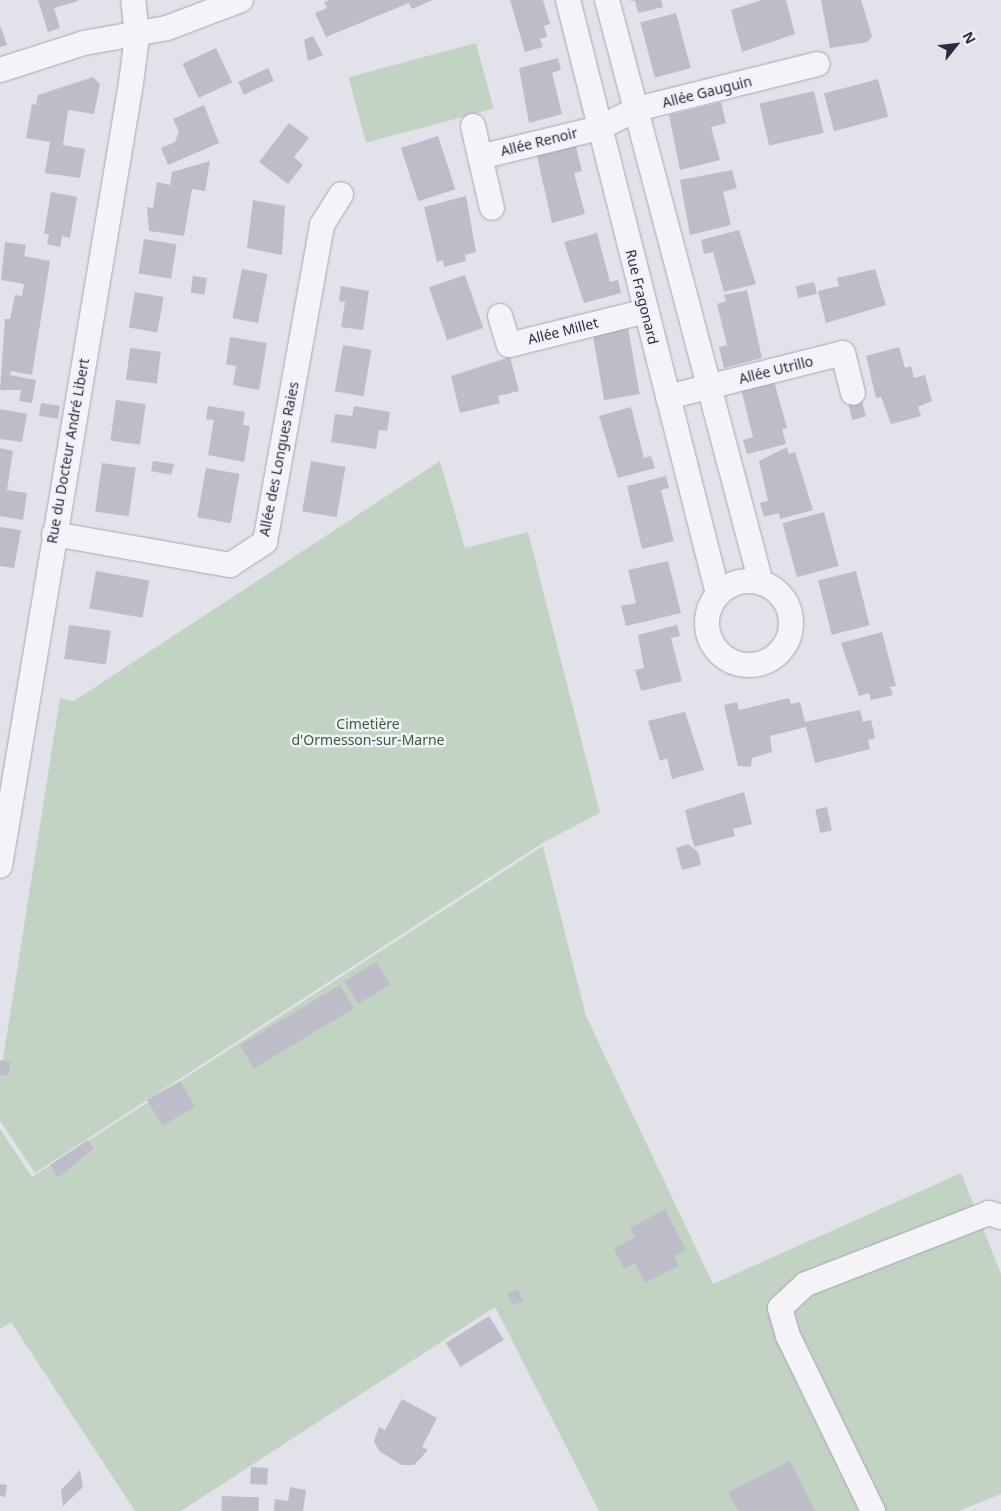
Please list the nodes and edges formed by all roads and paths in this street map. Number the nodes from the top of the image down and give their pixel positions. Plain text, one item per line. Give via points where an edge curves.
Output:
1 (133, 0) edge
2 (241, 0) edge
3 (568, 0) edge
4 (607, 0) edge
5 (137, 36) junction
6 (817, 64) dead end
7 (0, 70) edge
8 (637, 109) junction
9 (473, 126) dead end
10 (599, 128) junction
11 (480, 157) junction
12 (340, 195) dead end
13 (492, 208) dead end
14 (646, 310) junction
15 (500, 316) dead end
16 (710, 386) junction
17 (853, 393) dead end
18 (668, 397) junction
19 (54, 534) junction
20 (761, 582) junction
21 (718, 594) junction
22 (0, 866) edge
23 (1001, 1217) edge
24 (873, 1511) edge

1 - 5 street, Rue du Docteur André Libert
2 - 5 street
3 - 10 street, Rue Fragonard
4 - 8 street
5 - 7 street via 84,43
5 - 19 street, Rue du Docteur André Libert
6 - 8 street, Allée Gauguin
8 - 10 street, Allée Gauguin
8 - 16 street
9 - 11 street
10 - 11 street, Allée Renoir
10 - 14 street, Rue Fragonard
11 - 13 street
12 - 19 street, Allée des Longues Raies via 322,225 265,542 230,565
14 - 15 street, Allée Millet via 509,345
14 - 18 street, Rue Fragonard
16 - 17 street, Allée Utrillo via 843,352
16 - 18 street, Allée Utrillo
16 - 20 street
18 - 21 street, Rue Fragonard
19 - 22 street, Rue du Docteur André Libert
20 - 21 street via 746,581
20 - 21 street via 787,604 790,633 771,659 752,665 735,663 713,646 707,628 709,612
23 - 24 street via 989,1214 806,1284 780,1308 788,1336

